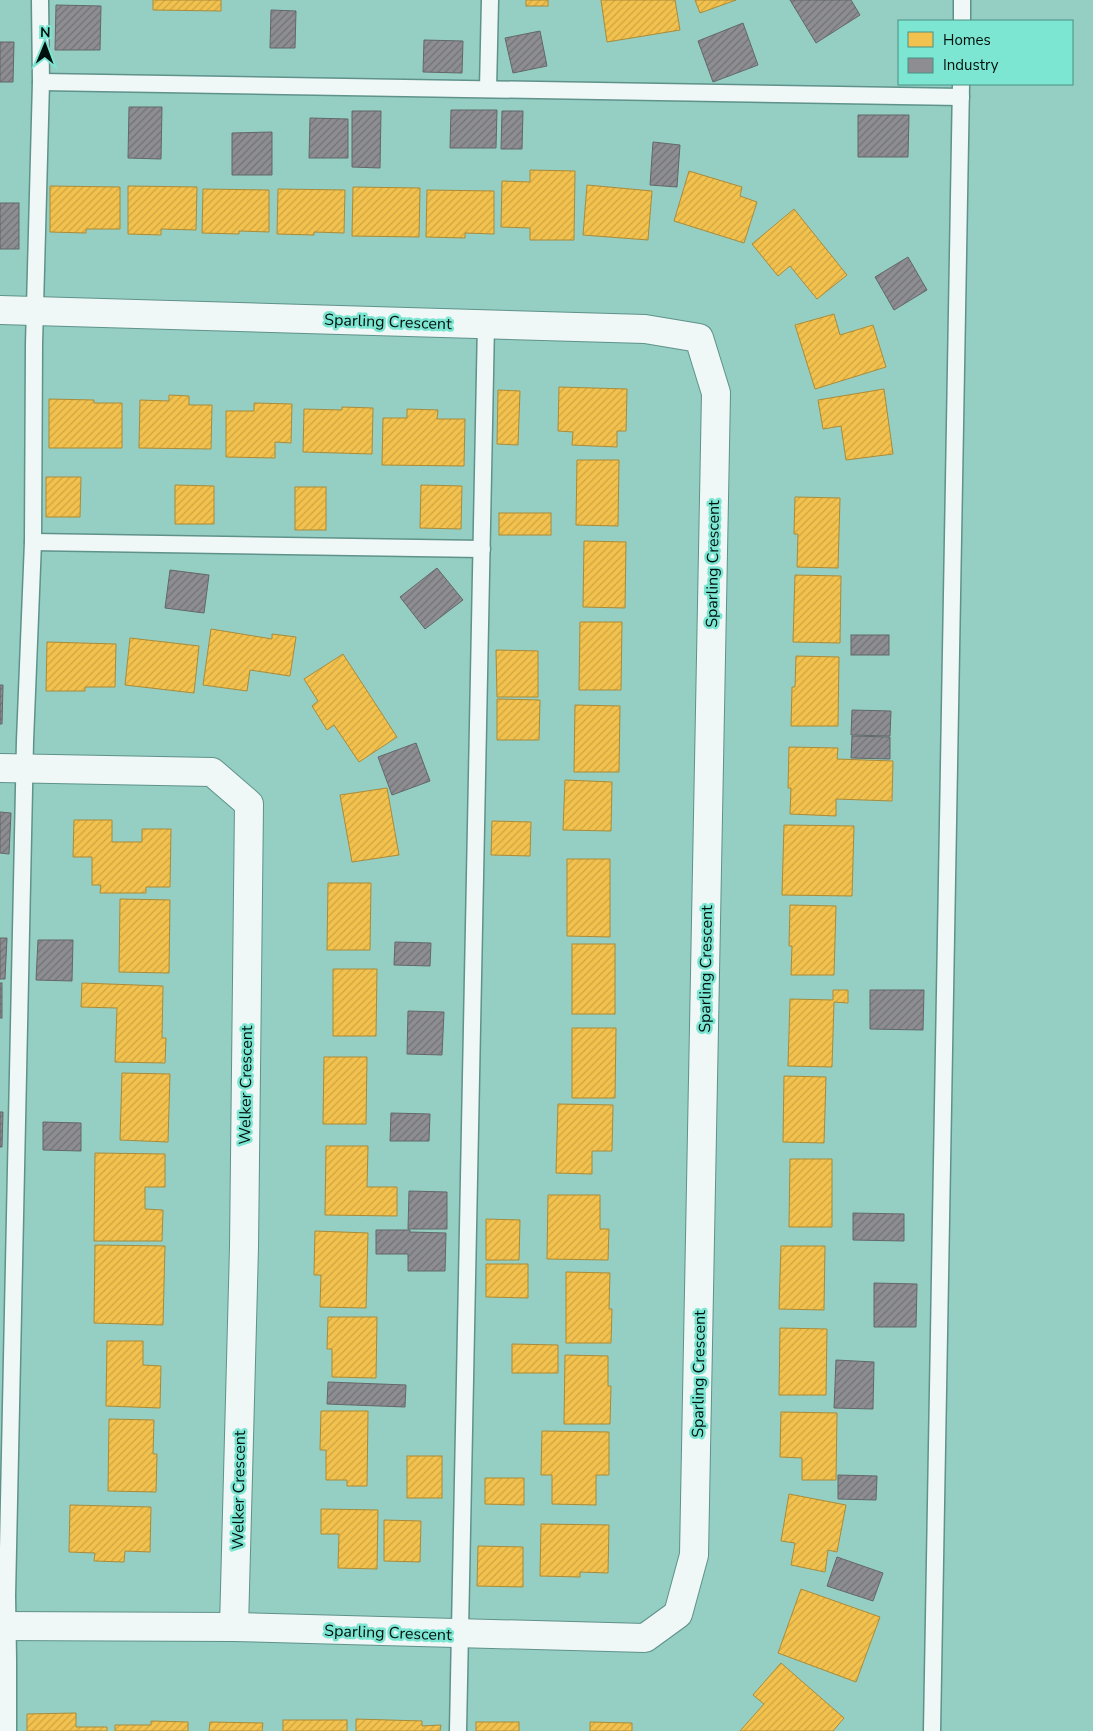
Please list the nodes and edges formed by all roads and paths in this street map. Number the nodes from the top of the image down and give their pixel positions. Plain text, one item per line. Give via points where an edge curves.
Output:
1 (40, 0) edge
2 (490, 0) edge
3 (962, 0) edge
4 (962, 20) edge
5 (41, 82) junction
6 (488, 90) junction
7 (961, 90) edge
8 (0, 310) edge
9 (35, 311) junction
10 (486, 323) junction
11 (33, 542) junction
12 (482, 549) junction
13 (12, 768) edge
14 (4, 1626) edge
15 (234, 1627) junction
16 (460, 1634) junction
17 (8, 1731) edge
18 (458, 1731) edge
19 (932, 1731) edge

1 - 5 lane
2 - 6 lane
3 - 4 lane
5 - 6 lane
5 - 9 lane
6 - 7 lane
7 - 19 lane
8 - 9 street, Sparling Crescent
9 - 10 street, Sparling Crescent
9 - 11 lane
10 - 12 lane
10 - 16 street, Sparling Crescent via 645,329 699,338 716,393 694,1555 678,1614 645,1638
11 - 12 lane
11 - 13 lane
12 - 16 lane
13 - 14 lane
13 - 15 street, Welker Crescent via 212,772 249,804
14 - 15 street, Sparling Crescent
14 - 17 lane
15 - 16 street, Sparling Crescent
16 - 18 lane

